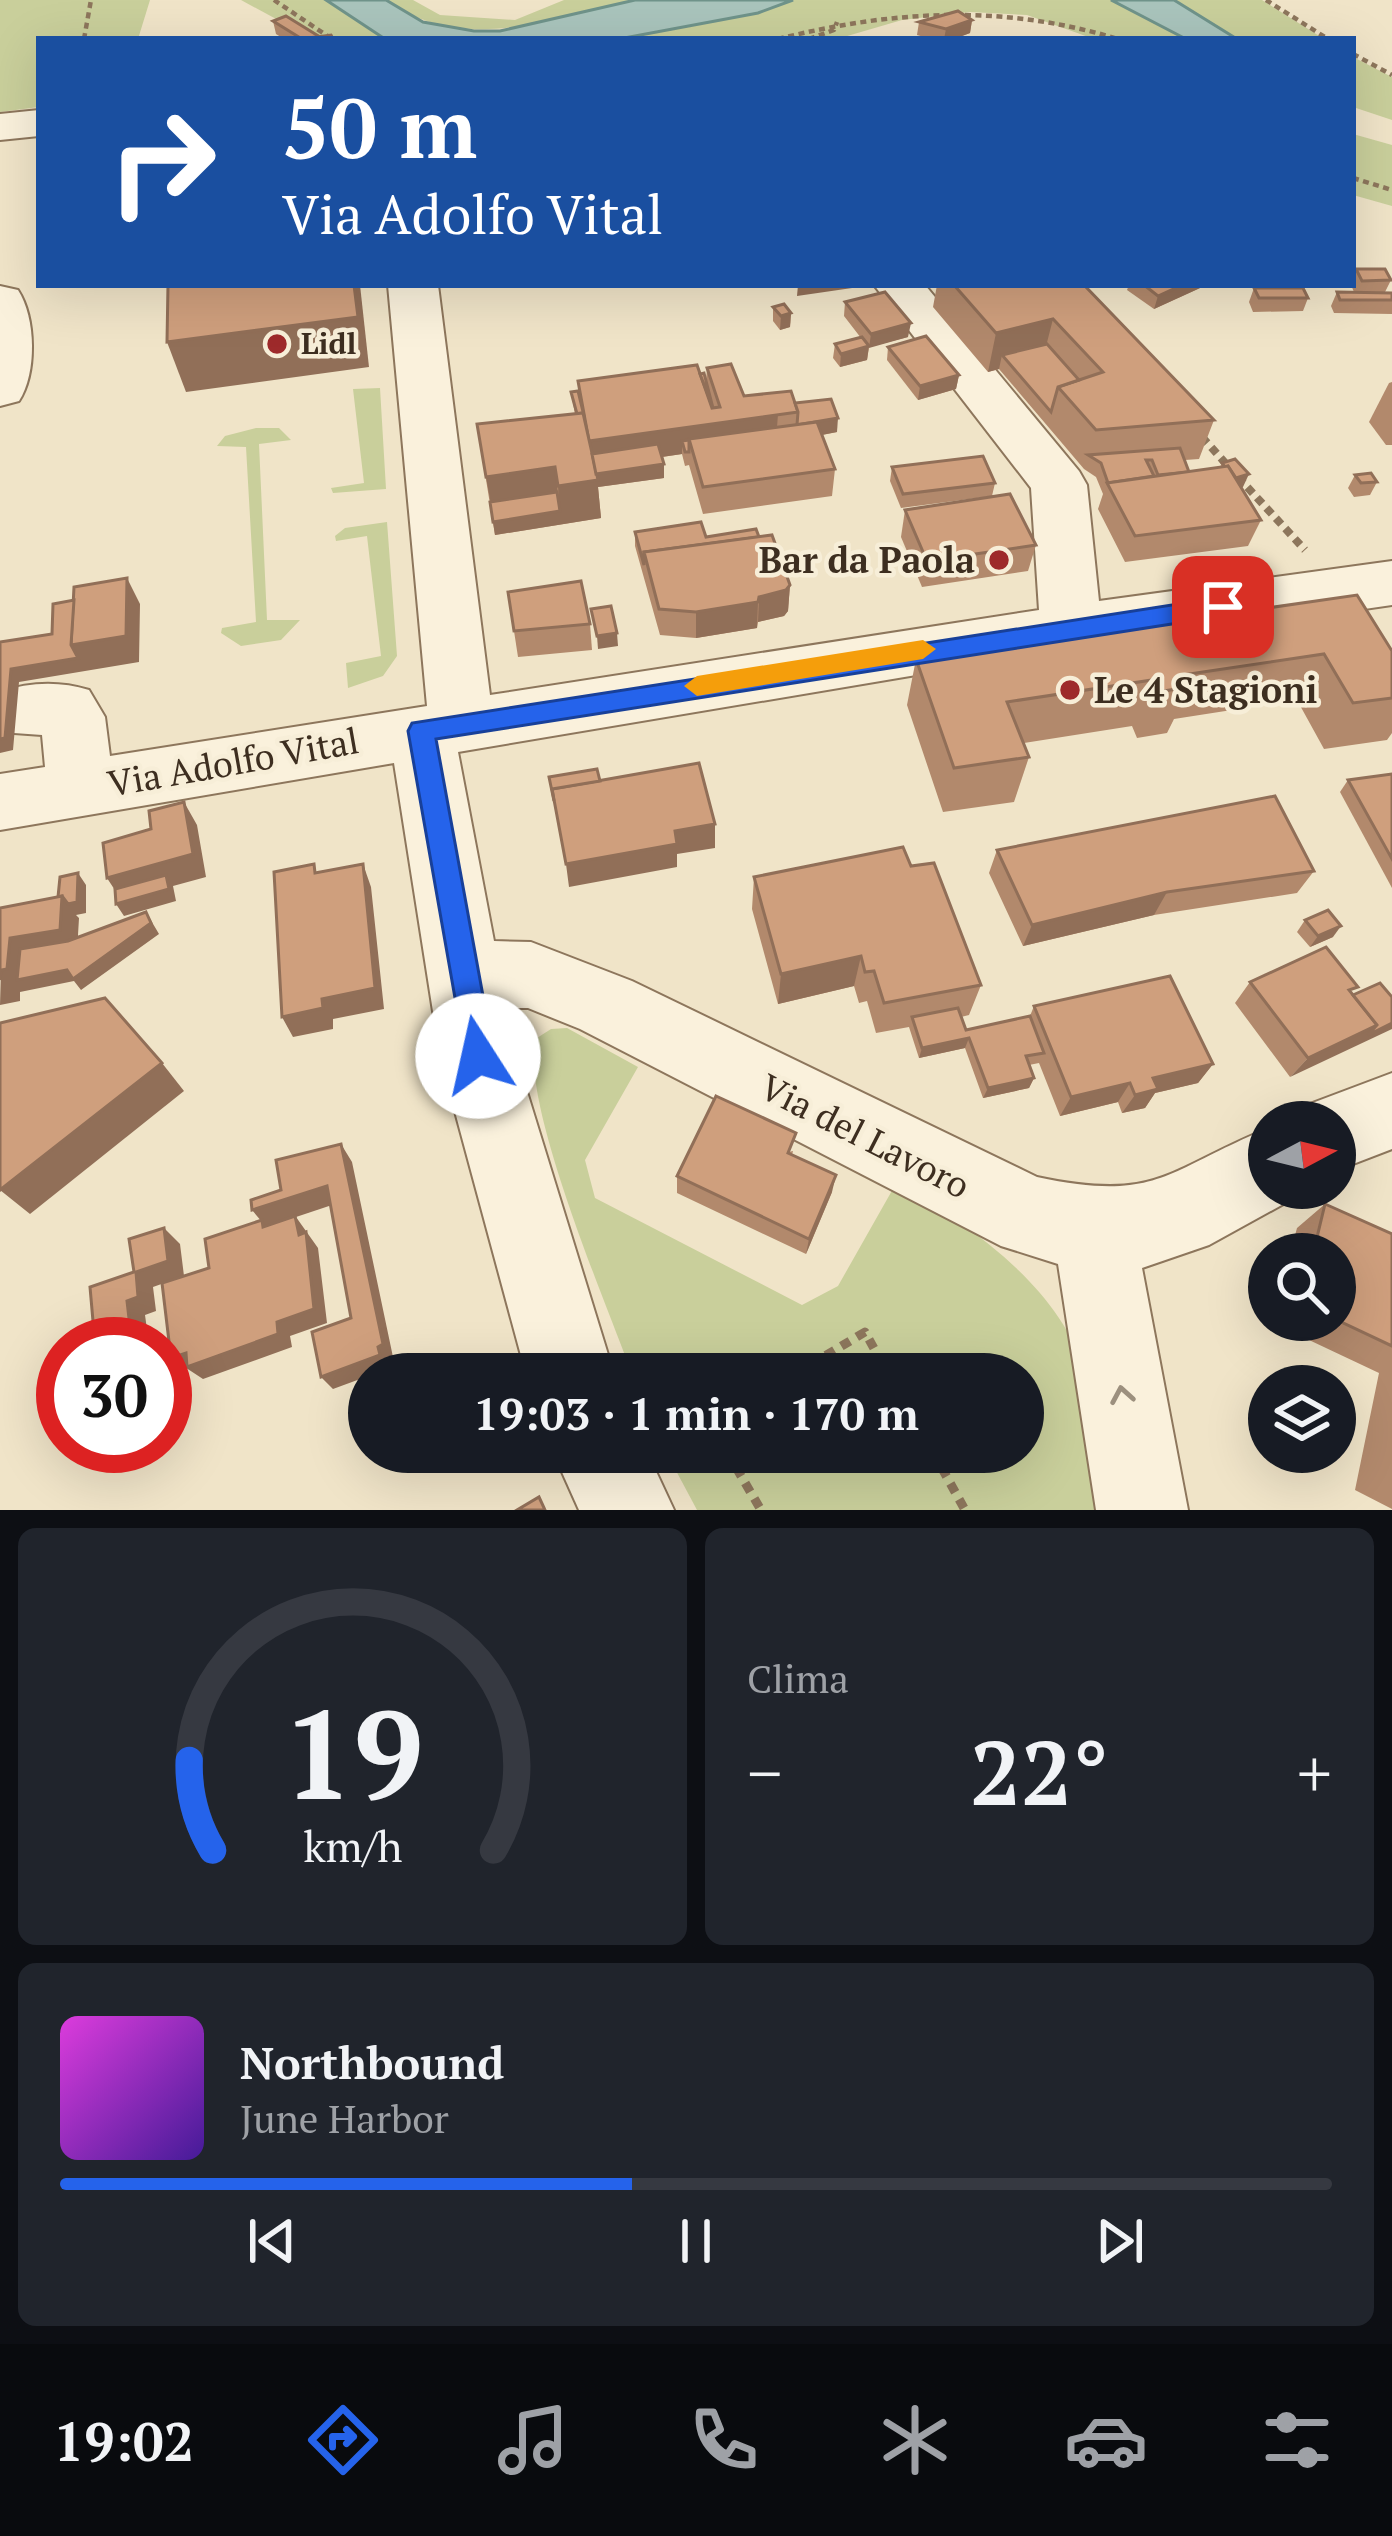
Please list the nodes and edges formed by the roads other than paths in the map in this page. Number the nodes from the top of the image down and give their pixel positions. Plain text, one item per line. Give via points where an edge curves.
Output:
1 (36, 123) edge
2 (0, 127) edge
3 (413, 288) edge
4 (901, 288) edge
5 (0, 301) edge
6 (1, 366) edge
7 (1392, 583) edge
8 (1071, 627) junction
9 (24, 694) edge
10 (441, 728) junction
11 (80, 788) junction
12 (0, 802) edge
13 (463, 973) junction
14 (1392, 1111) edge
15 (1356, 1124) edge
16 (1248, 1180) edge
17 (1094, 1232) junction
18 (563, 1353) edge
19 (609, 1473) edge
20 (628, 1510) edge
21 (1142, 1510) edge

1 - 2 street
3 - 10 street
4 - 8 street via 1058,484
5 - 6 street
7 - 8 street, Via Adolfo Vital
8 - 10 street, Via Adolfo Vital
9 - 11 street via 73,717
10 - 11 street, Via Adolfo Vital
10 - 13 street
11 - 12 street, Via Adolfo Vital
13 - 17 street, Via del Lavoro via 531,975 566,988 984,1197
13 - 18 street via 518,1210
14 - 15 street
16 - 17 street, Via del Lavoro via 1176,1219
21 -> 17 street
19 - 20 street

